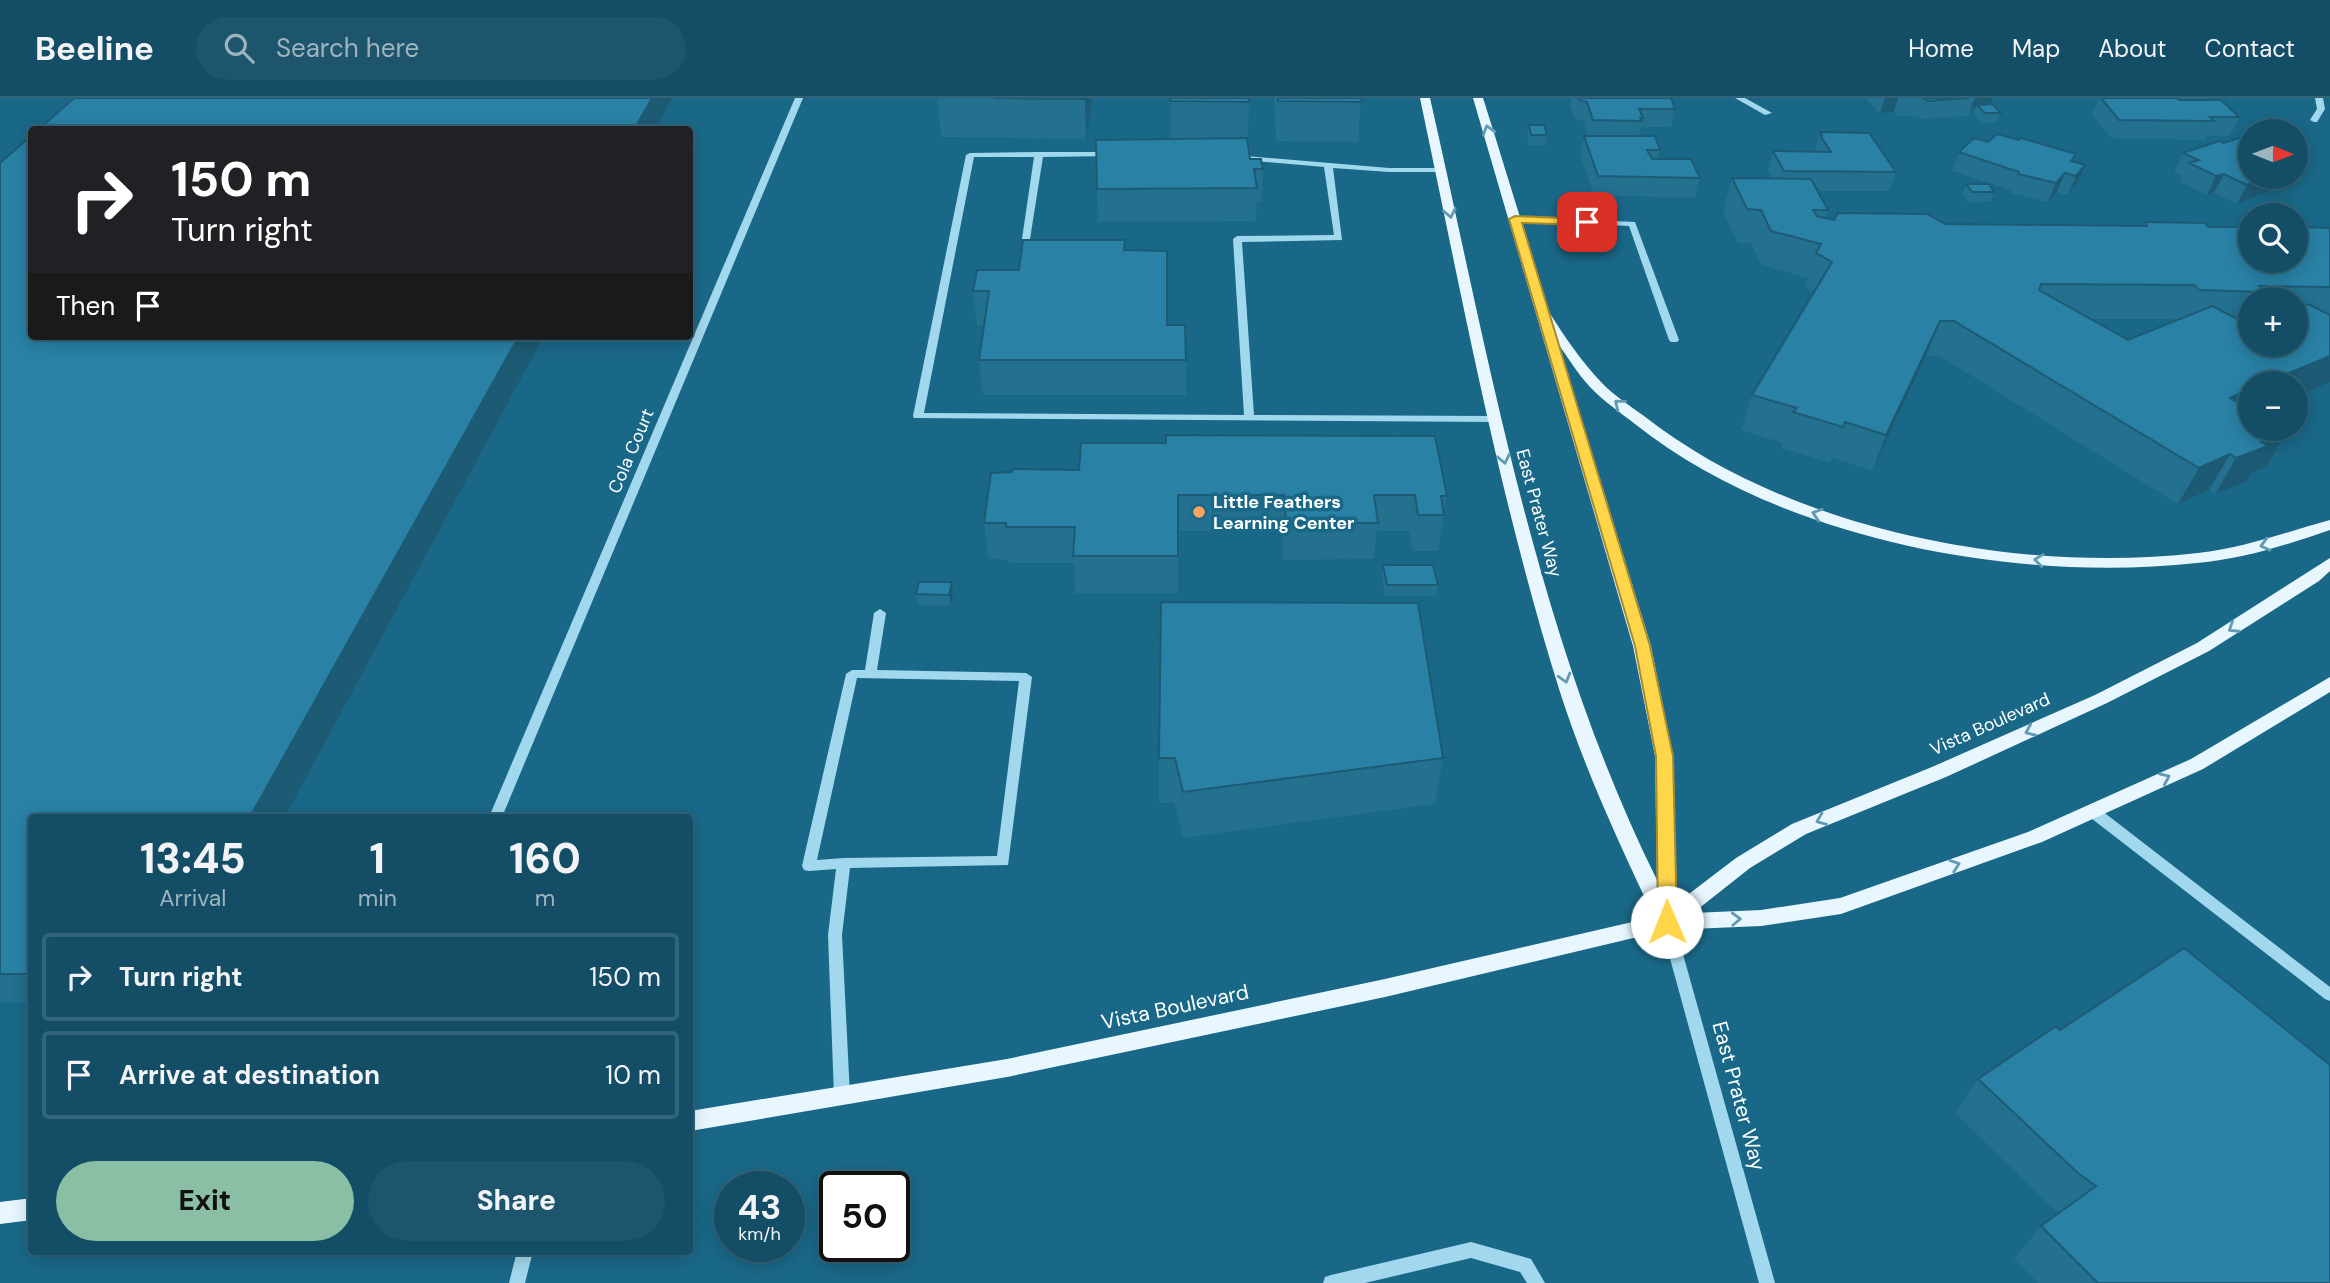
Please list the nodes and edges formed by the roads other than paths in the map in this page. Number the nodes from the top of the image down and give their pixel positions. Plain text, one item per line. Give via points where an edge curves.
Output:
1 (799, 98) edge
2 (1425, 98) edge
3 (1478, 98) edge
4 (1739, 98) edge
5 (2319, 98) edge
6 (1768, 113) dead end
7 (2315, 120) dead end
8 (1039, 154) junction
9 (1118, 154) edge
10 (1237, 158) edge
11 (1328, 165) junction
12 (1441, 170) junction
13 (1515, 219) junction
14 (1027, 239) edge
15 (1543, 312) junction
16 (1674, 340) dead end
17 (1249, 418) junction
18 (1496, 419) junction
19 (2330, 525) edge
20 (2330, 563) edge
21 (880, 613) dead end
22 (870, 674) junction
23 (2330, 683) edge
24 (2092, 811) junction
25 (496, 814) edge
26 (844, 863) junction
27 (1667, 922) junction
28 (2330, 995) edge
29 (842, 1096) junction
30 (693, 1121) edge
31 (28, 1210) edge
32 (0, 1213) edge
33 (524, 1255) edge
34 (517, 1283) edge
35 (1331, 1283) edge
36 (1537, 1283) edge
37 (1767, 1283) edge

1 - 25 street, Cola Court
2 - 12 main road, East Prater Way
13 -> 3 main road, East Prater Way
4 - 6 street
5 - 7 street via 2321,109
8 - 9 street
8 - 14 street
8 - 17 street via 970,155 918,416
10 - 11 street
11 - 12 street
11 - 17 street via 1339,238 1237,239
12 -> 18 main road, East Prater Way
13 - 15 main road, East Prater Way
13 - 16 street via 1632,224
19 -> 15 main road via 2220,556 2123,564 2068,563 1962,549 1843,522 1778,501 1687,455 1597,386
15 - 27 main road, East Prater Way via 1643,646 1664,756
17 - 18 street
18 -> 27 main road, East Prater Way via 1514,501 1569,693 1614,814
20 -> 27 main road, Vista Boulevard via 2203,648 1939,772 1799,829 1743,863
21 - 22 street
22 - 26 street via 852,674 809,866
22 - 26 street via 1026,677 1003,861
24 -> 23 main road, Vista Boulevard via 2197,764
27 -> 24 main road, Vista Boulevard via 1761,918 1842,906 2035,837
24 - 28 street
26 - 29 street via 835,935
27 - 29 main road, Vista Boulevard via 1385,988 1020,1065
27 - 37 street, East Prater Way
29 - 30 main road, Vista Boulevard
31 - 32 main road
33 - 34 lane
35 - 36 lane via 1471,1250 1525,1265

